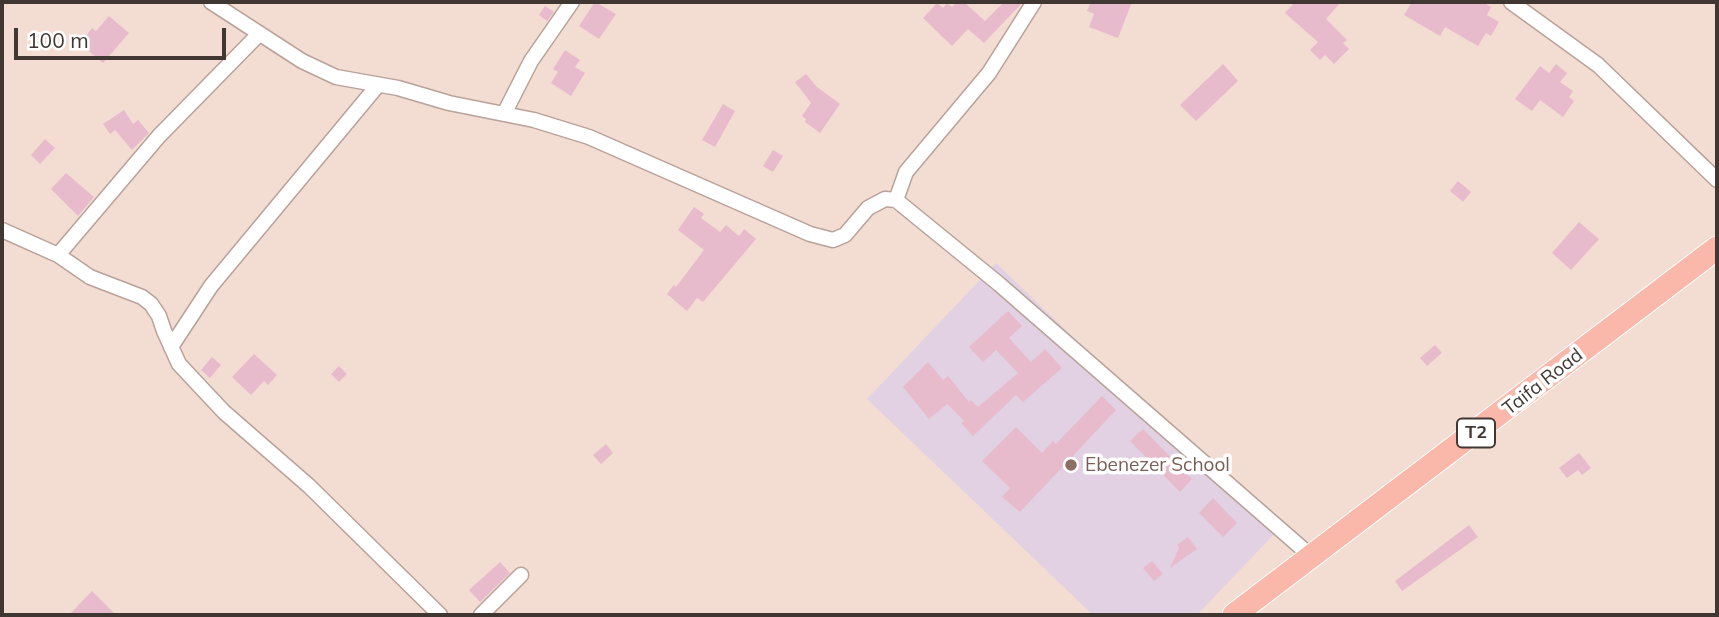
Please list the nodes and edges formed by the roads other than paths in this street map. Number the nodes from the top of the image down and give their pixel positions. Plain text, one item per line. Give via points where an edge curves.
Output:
1 (211, 2) edge
2 (572, 2) edge
3 (1034, 2) edge
4 (1511, 2) edge
5 (259, 33) junction
6 (378, 85) junction
7 (503, 114) junction
8 (1717, 180) edge
9 (896, 200) junction
10 (2, 230) edge
11 (1717, 248) edge
12 (58, 255) junction
13 (171, 348) junction
14 (1312, 557) junction
15 (521, 575) dead end
16 (440, 615) edge
17 (481, 615) edge
18 (1234, 615) edge

1 - 5 street
2 - 7 street via 531,61
3 - 9 street via 989,73 906,172
4 - 8 street via 1598,65
5 - 6 street via 320,71
5 - 12 street via 159,136
6 - 7 street
6 - 13 street via 211,286
7 - 9 street via 589,137 833,240 845,235 868,208 885,198
9 - 14 street
10 - 12 street
11 - 14 highway, Taifa Road / T2
12 - 13 street via 90,278 151,304
13 - 16 street via 179,364 224,412 309,486
14 - 18 highway, Taifa Road / T2
15 - 17 street

